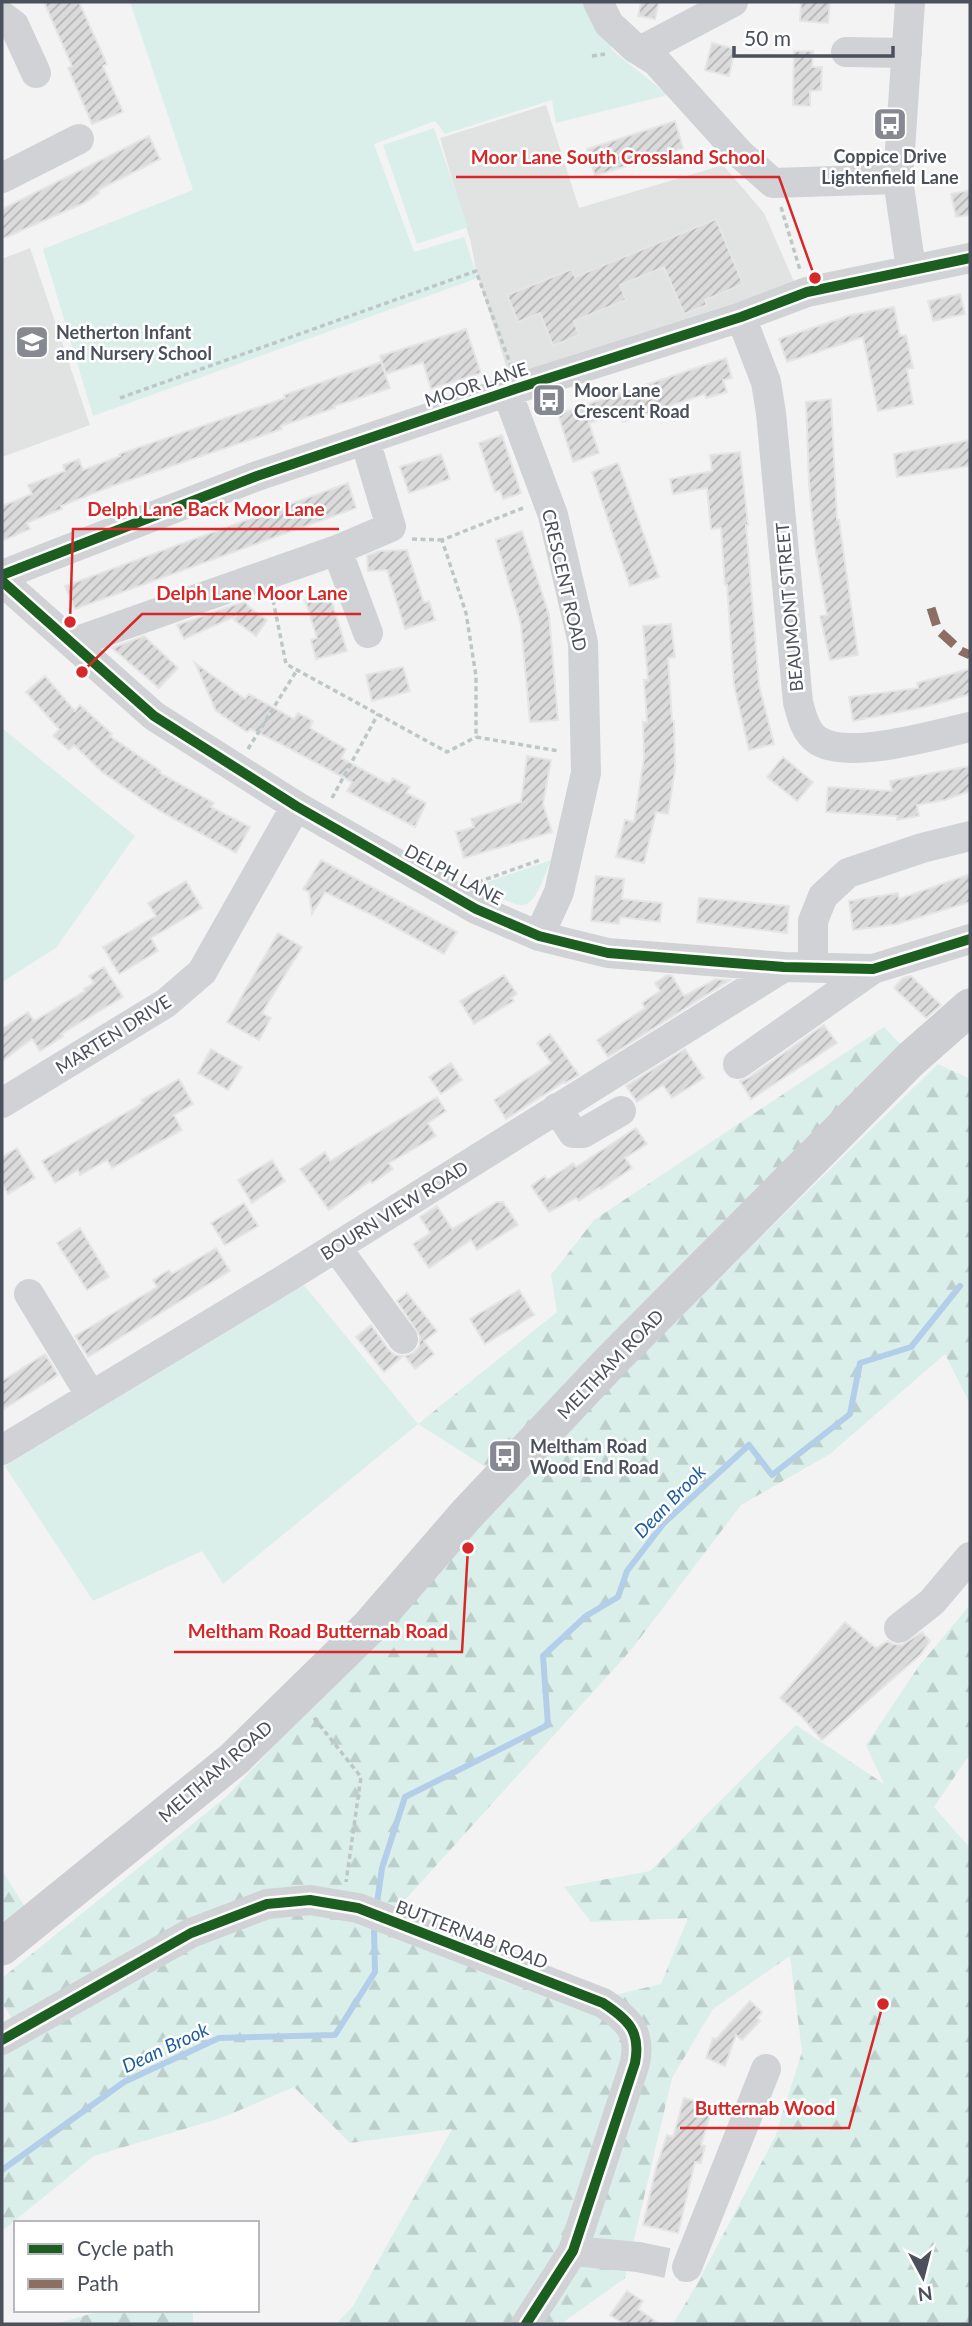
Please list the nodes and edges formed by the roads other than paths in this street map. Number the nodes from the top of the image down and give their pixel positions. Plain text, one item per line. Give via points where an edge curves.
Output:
1 (598, 2) edge
2 (733, 2) edge
3 (910, 2) edge
4 (2, 16) edge
5 (640, 51) junction
6 (846, 52) dead end
7 (907, 54) junction
8 (36, 73) dead end
9 (79, 139) dead end
10 (2, 178) edge
11 (898, 179) junction
12 (970, 258) edge
13 (911, 269) junction
14 (741, 317) junction
15 (513, 390) junction
16 (365, 440) junction
17 (337, 550) junction
18 (2, 575) edge
19 (2, 581) edge
20 (368, 632) dead end
21 (72, 643) junction
22 (970, 727) edge
23 (308, 813) junction
24 (970, 836) edge
25 (539, 936) junction
26 (970, 939) edge
27 (799, 967) junction
28 (873, 969) junction
29 (970, 1007) edge
30 (738, 1064) dead end
31 (2, 1103) edge
32 (557, 1108) junction
33 (621, 1111) dead end
34 (336, 1247) junction
35 (29, 1294) dead end
36 (403, 1339) dead end
37 (91, 1396) junction
38 (2, 1450) edge
39 (970, 1557) edge
40 (899, 1628) dead end
41 (2, 1947) edge
42 (2, 2040) edge
43 (766, 2070) dead end
44 (573, 2251) junction
45 (638, 2257) tunnel mouth
46 (687, 2267) dead end
47 (526, 2324) edge

1 - 5 street via 608,24
2 - 5 street
3 - 7 street
4 - 8 street via 14,25
5 - 11 street via 656,61 740,154 773,183
6 - 7 street
7 - 11 street
9 - 10 street
11 - 13 street
12 - 13 street, MOOR LANE
13 - 14 street, MOOR LANE via 807,292
14 - 15 street, MOOR LANE
14 - 22 street, BEAUMONT STREET via 766,383 771,413 803,721 816,739 858,750
15 - 16 street, MOOR LANE
15 - 25 street, CRESCENT ROAD via 553,515 583,643 586,773 559,892
16 - 17 street via 391,527
16 - 18 street, MOOR LANE via 257,476
17 - 20 street
17 - 21 street
19 - 21 street, DELPH LANE
21 - 23 street, DELPH LANE via 154,716
23 - 25 street, DELPH LANE via 475,909
23 - 31 street, MARTEN DRIVE via 202,972 166,1003
24 - 27 street via 848,873 823,897
25 - 27 street, DELPH LANE via 608,953
26 - 28 street, DELPH LANE
27 - 28 street, DELPH LANE
27 - 32 street, BOURN VIEW ROAD
28 - 30 street
29 - 41 main road, MELTHAM ROAD via 911,1059 612,1360 466,1515 369,1627 298,1697 234,1759
32 - 33 street via 573,1133 583,1133
32 - 34 street, BOURN VIEW ROAD
34 - 36 street
34 - 37 street, BOURN VIEW ROAD
35 - 37 street
37 - 38 street, BOURN VIEW ROAD
39 - 40 street via 932,1602
42 - 44 street, BUTTERNAB ROAD via 191,1933 267,1904 310,1900 358,1908 603,2003 632,2027 638,2047 635,2063
43 - 46 street
44 - 45 street
44 - 47 street, BUTTERNAB ROAD

